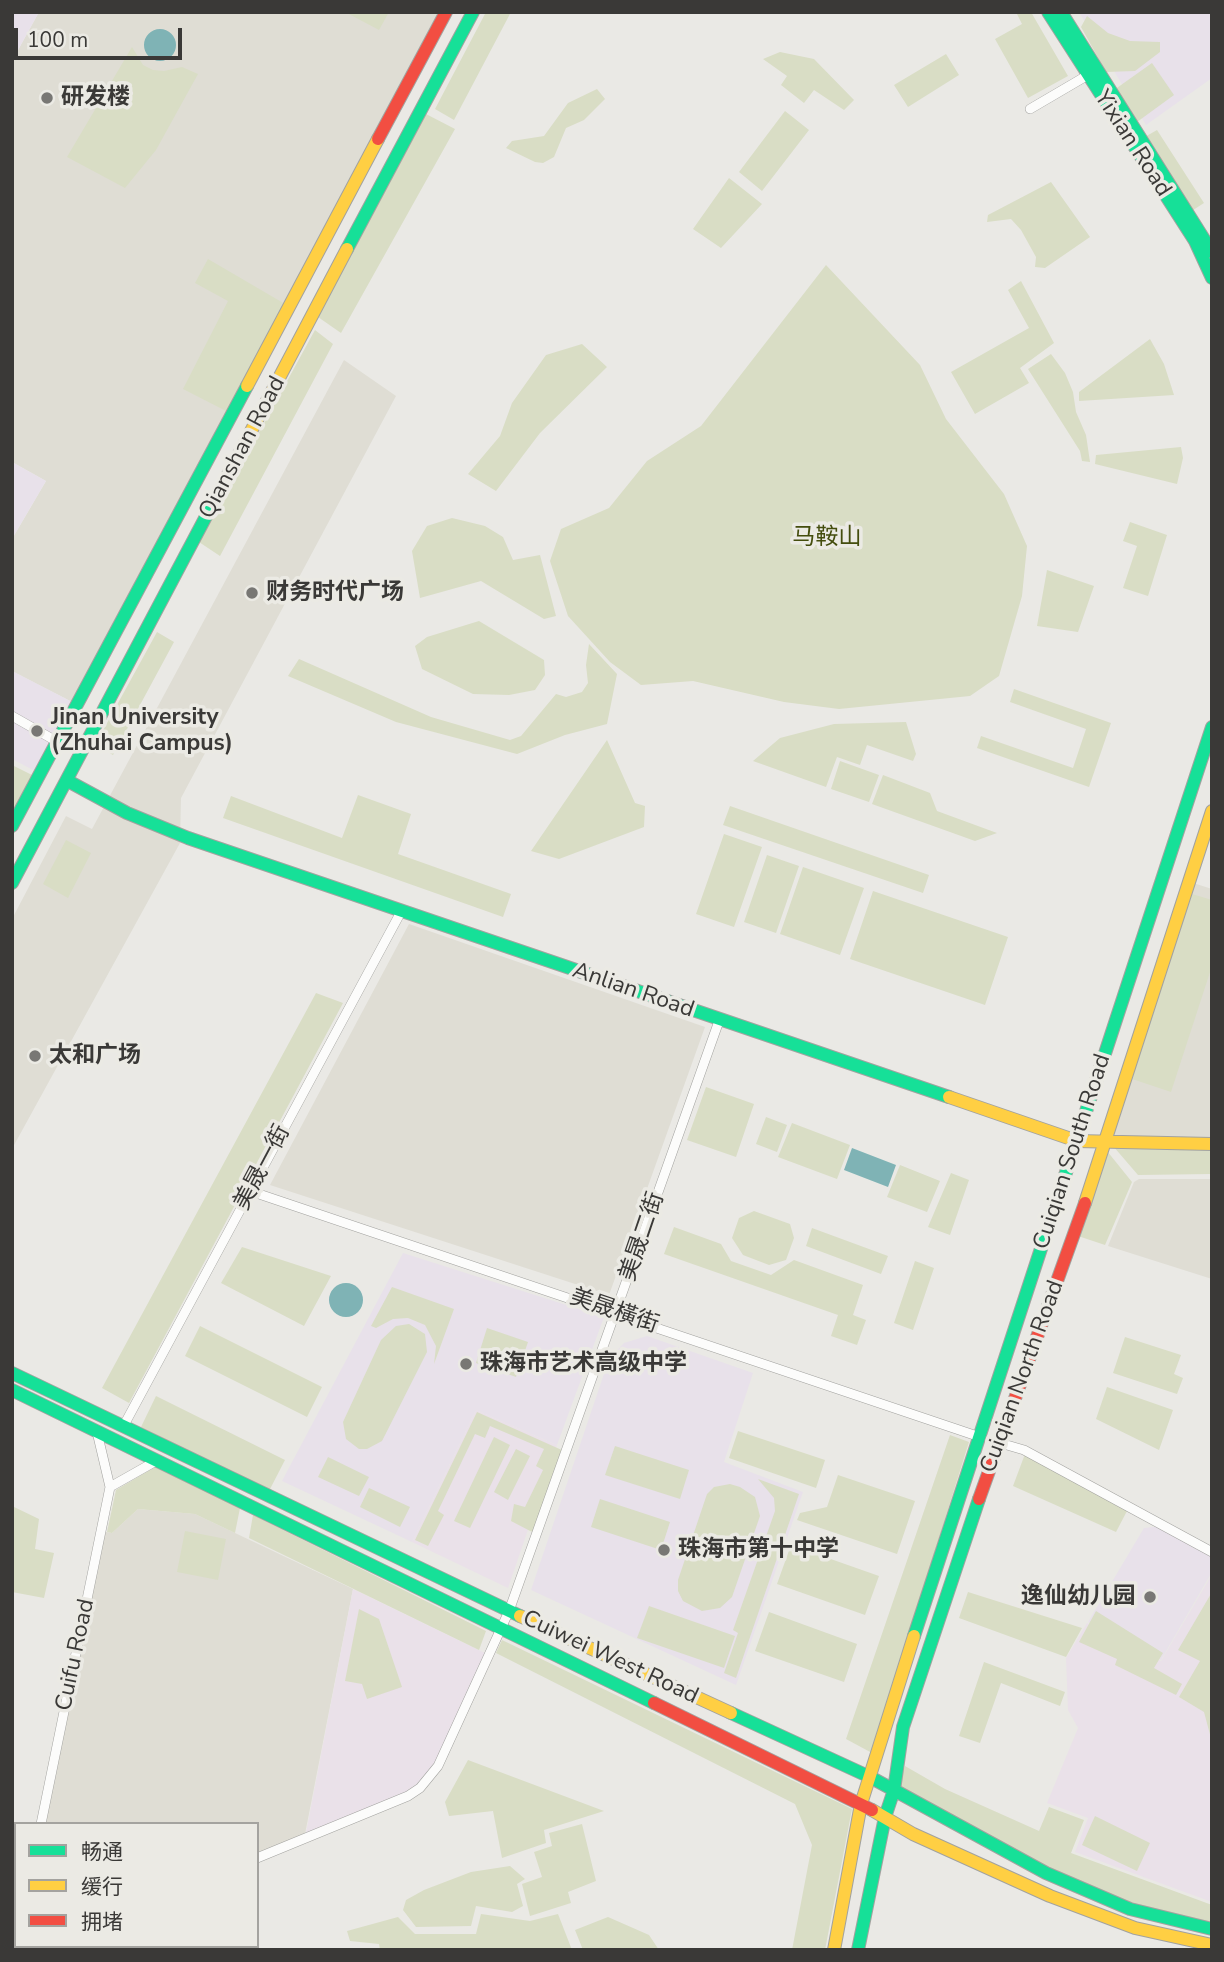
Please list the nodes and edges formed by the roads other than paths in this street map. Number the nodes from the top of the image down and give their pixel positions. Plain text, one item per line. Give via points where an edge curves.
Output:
1 (446, 12) edge
2 (473, 12) edge
3 (1048, 12) edge
4 (1061, 12) edge
5 (1088, 75) junction
6 (1030, 109) dead end
7 (1212, 252) edge
8 (1212, 278) edge
9 (12, 716) edge
10 (1212, 727) edge
11 (56, 741) junction
12 (68, 781) junction
13 (1212, 811) edge
14 (12, 826) edge
15 (12, 883) edge
16 (402, 910) junction
17 (719, 1021) junction
18 (1077, 1140) junction
19 (1104, 1142) junction
20 (1212, 1144) edge
21 (250, 1191) junction
22 (617, 1313) junction
23 (12, 1373) edge
24 (12, 1391) edge
25 (123, 1427) junction
26 (97, 1432) junction
27 (977, 1436) junction
28 (1000, 1443) junction
29 (156, 1461) junction
30 (110, 1487) junction
31 (1212, 1552) edge
32 (509, 1611) junction
33 (499, 1630) junction
34 (870, 1777) junction
35 (894, 1790) junction
36 (861, 1804) junction
37 (885, 1818) junction
38 (41, 1822) edge
39 (971, 1832) junction
40 (961, 1856) junction
41 (259, 1857) edge
42 (1212, 1929) edge
43 (1212, 1945) edge
44 (834, 1950) edge
45 (858, 1950) edge

1 - 11 main road, Qianshan Road
2 - 12 main road, Qianshan Road
3 - 5 main road, Yixian Road
4 - 7 main road, Yixian Road
5 - 6 street
5 - 8 main road, Yixian Road via 1195,241
9 - 11 street
10 - 18 main road, Cuiqian South Road
11 - 14 main road, Qianshan Road
12 - 15 main road, Qianshan Road
12 - 16 main road, Anlian Road via 127,813 188,838
13 - 19 main road, Cuiqian North Road
16 - 17 main road, Anlian Road
16 - 21 street, 美晟一街
17 - 18 main road, Anlian Road
17 - 22 street, 美晟二街
18 - 19 main road, Anlian Road
18 - 27 main road, Cuiqian South Road
19 - 20 main road, Anlian Road
19 - 28 main road, Cuiqian North Road
21 - 22 street, 美晟橫街
21 - 25 street, 美晟一街
22 - 27 street, 美晟橫街
22 - 32 street, 美晟二街
23 - 25 main road, Cuiwei West Road
24 - 26 main road
25 - 32 main road, Cuiwei West Road
26 - 29 main road, Cuiwei West Road
26 - 30 street
27 - 34 main road, Cuiqian South Road
28 - 31 street via 1024,1450
28 - 35 main road, Cuiqian North Road via 903,1727
29 - 30 street
29 - 33 main road, Cuiwei West Road
30 - 38 street, Cuifu Road
32 - 33 street, 美晟二街
32 - 34 main road, Cuiwei West Road
33 - 36 main road, Cuiwei West Road
33 - 41 street, 美晟二街 via 438,1766 420,1788
34 - 35 main road, Cuiwei West Road
34 - 36 main road, Cuiqian South Road
35 - 37 main road, Cuiqian North Road
35 - 39 main road, Cuiwei West Road
36 - 37 main road, Cuiwei West Road
36 - 44 main road
37 - 40 main road, Cuiwei West Road
37 - 45 main road, Cuiqian North Road
39 - 40 main road
39 - 42 main road, Cuiwei West Road via 1046,1873 1130,1909
40 - 43 main road, Cuiwei West Road via 1135,1928

